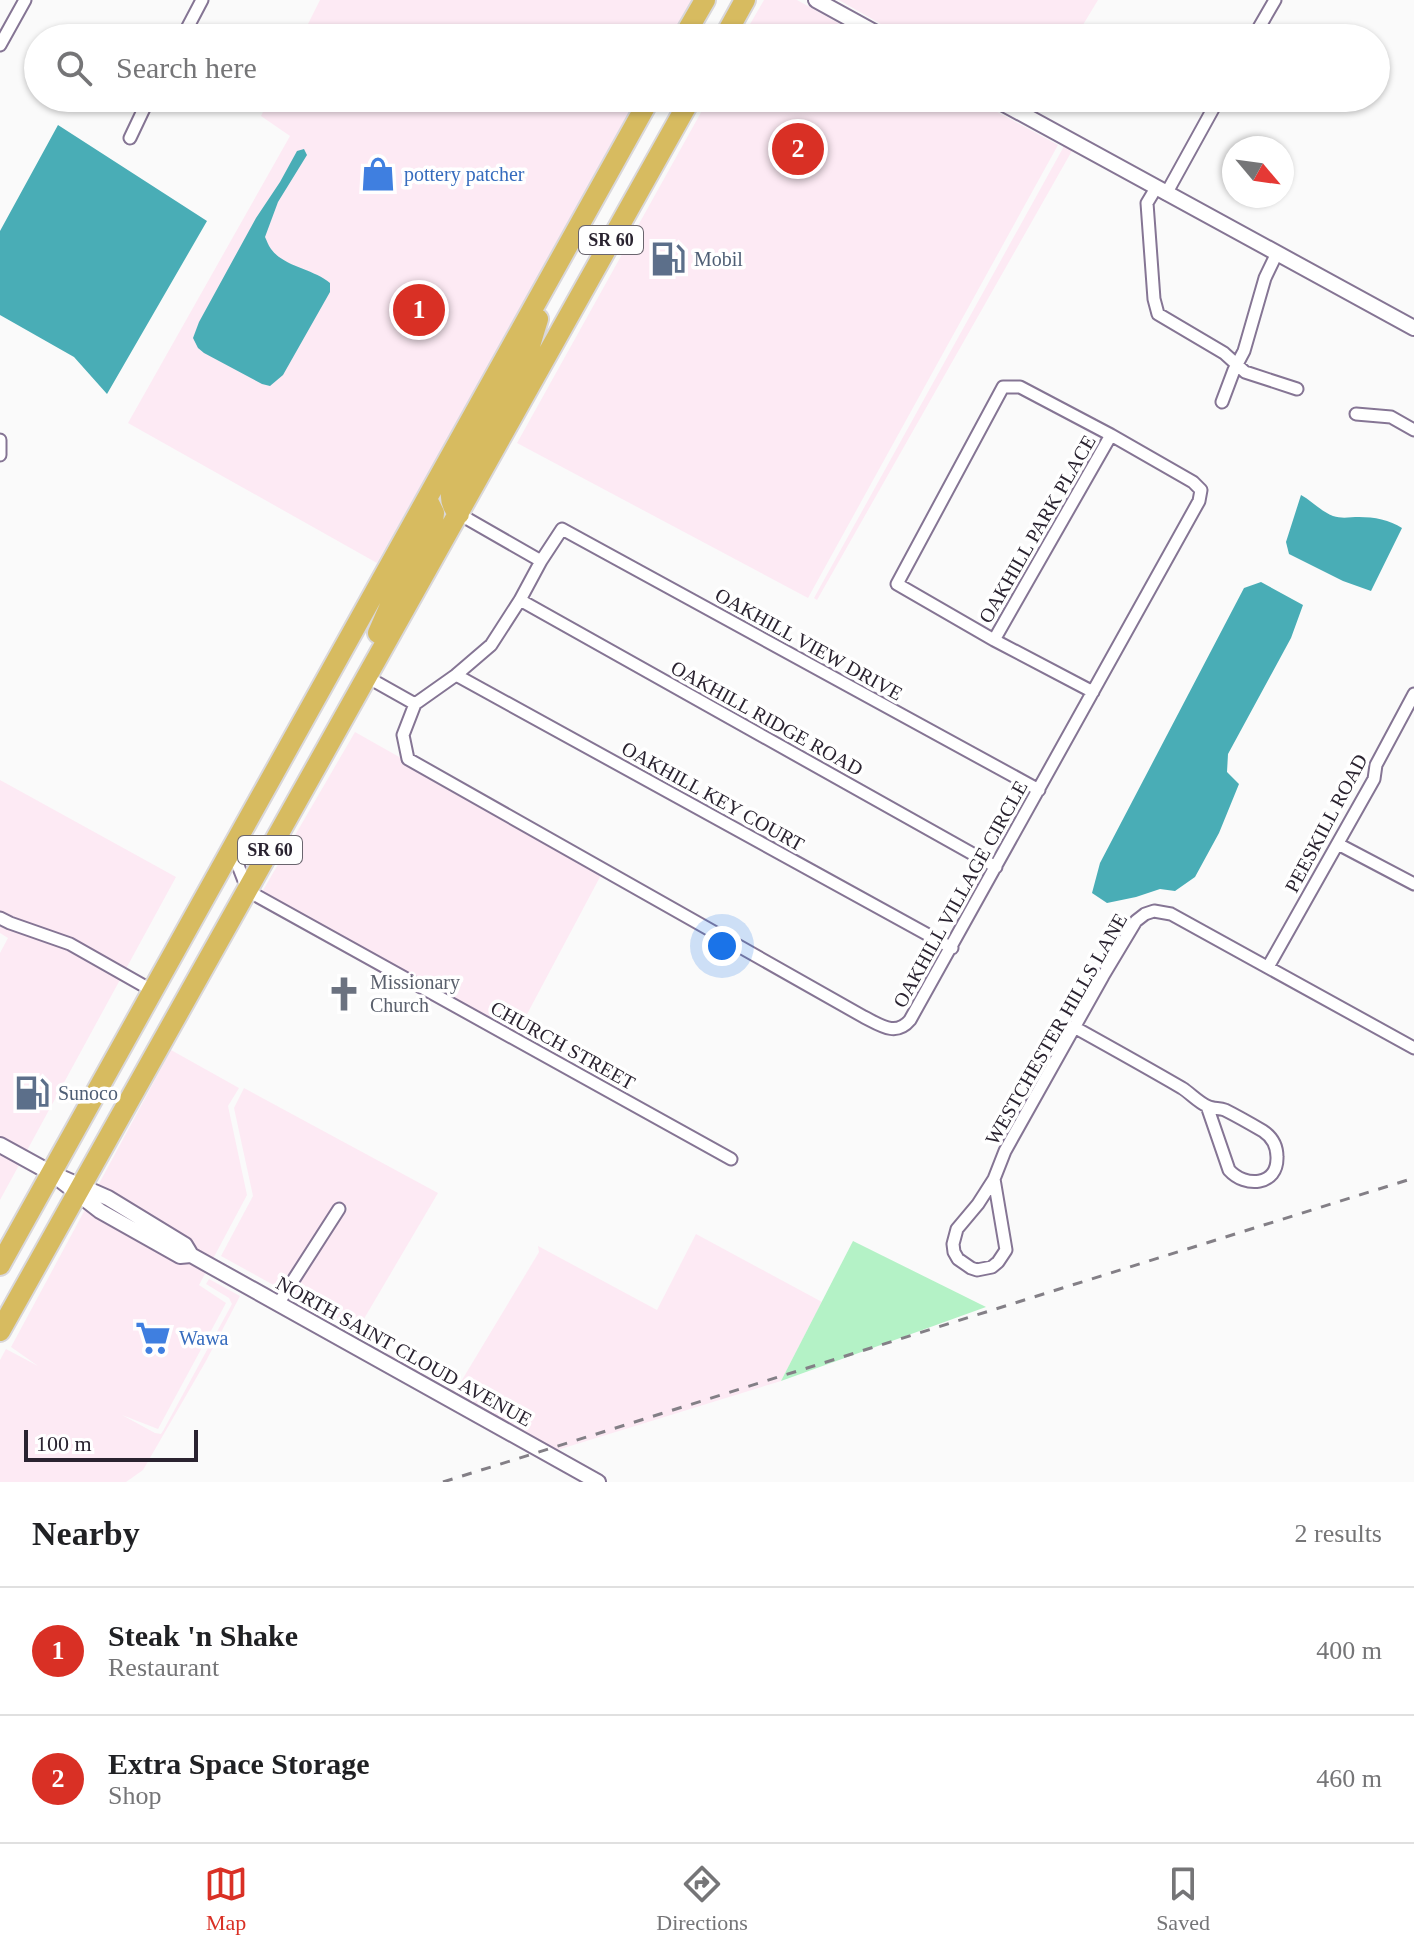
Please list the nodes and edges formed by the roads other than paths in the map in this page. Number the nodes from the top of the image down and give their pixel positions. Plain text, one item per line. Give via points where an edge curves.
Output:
1 (25, 0) edge
2 (202, 0) edge
3 (705, 0) edge
4 (745, 0) edge
5 (816, 0) edge
6 (1275, 0) edge
7 (189, 24) edge
8 (691, 24) edge
9 (732, 24) edge
10 (860, 24) edge
11 (1261, 24) edge
12 (0, 45) edge
13 (142, 112) edge
14 (642, 112) edge
15 (683, 112) edge
16 (1018, 112) edge
17 (1210, 112) edge
18 (130, 138) dead end
19 (1161, 191) junction
20 (1277, 253) junction
21 (542, 295) junction
22 (1414, 328) edge
23 (1237, 365) junction
24 (1297, 389) dead end
25 (1222, 402) dead end
26 (1356, 414) dead end
27 (1414, 430) edge
28 (1111, 435) junction
29 (0, 440) edge
30 (0, 455) edge
31 (427, 499) junction
32 (459, 514) junction
33 (541, 561) junction
34 (520, 600) junction
35 (994, 640) junction
36 (456, 675) junction
37 (367, 677) junction
38 (1093, 692) junction
39 (1414, 694) edge
40 (415, 704) junction
41 (348, 711) junction
42 (1039, 790) junction
43 (1338, 844) junction
44 (232, 849) junction
45 (996, 867) junction
46 (1414, 884) edge
47 (248, 891) junction
48 (0, 918) edge
49 (952, 948) junction
50 (1268, 967) junction
51 (153, 991) junction
52 (1074, 1027) junction
53 (1414, 1048) edge
54 (1207, 1106) junction
55 (0, 1145) edge
56 (731, 1159) dead end
57 (51, 1173) junction
58 (994, 1179) junction
59 (80, 1190) junction
60 (339, 1209) dead end
61 (0, 1265) edge
62 (278, 1304) junction
63 (0, 1331) edge
64 (598, 1482) edge

1 - 12 street
2 - 7 street
3 - 8 highway
4 - 9 highway
5 - 10 street
6 - 11 street
13 - 18 street
14 - 21 highway, SR 60
15 - 32 highway, SR 60
16 - 19 street
17 - 19 street
19 - 20 street
19 - 23 street via 1147,203 1155,309
20 - 22 street
20 - 23 street
21 - 31 highway, SR 60
21 - 32 highway via 528,352 453,483 451,501
23 - 24 street
23 - 25 street
26 - 27 street via 1391,417
28 - 35 street, OAKHILL PARK PLACE
28 - 35 street, OAKHILL VILLAGE CIRCLE via 1020,387 1003,387 897,584
28 - 38 street, OAKHILL VILLAGE CIRCLE via 1201,490
29 - 30 street
31 - 41 highway via 434,513 432,529 392,601
31 - 44 highway, SR 60
32 - 33 street
32 - 37 highway, SR 60
33 - 34 street
33 - 42 street, OAKHILL VIEW DRIVE via 562,529
34 - 36 street via 491,645
34 - 45 street, OAKHILL RIDGE ROAD
35 - 38 street, OAKHILL VILLAGE CIRCLE
36 - 40 street
36 - 49 street, OAKHILL KEY COURT
37 - 40 street
37 - 41 highway, SR 60
38 - 42 street, OAKHILL VILLAGE CIRCLE
39 - 43 street, PEESKILL ROAD
40 - 49 street, OAKHILL VILLAGE CIRCLE via 403,735 408,759 889,1029 906,1026
41 - 47 highway, SR 60
42 - 45 street, OAKHILL VILLAGE CIRCLE
43 - 46 street
43 - 50 street, PEESKILL ROAD
44 - 47 street
44 - 51 highway, SR 60
45 - 49 street, OAKHILL VILLAGE CIRCLE
47 - 56 street, CHURCH STREET
47 - 59 highway, SR 60
48 - 51 street via 70,944
50 - 52 street, WESTCHESTER HILLS LANE via 1171,914 1154,911 1136,921
50 - 53 street, WESTCHESTER HILLS LANE
51 - 57 highway, SR 60
52 - 54 street
52 - 58 street, WESTCHESTER HILLS LANE
54 - 54 street via 1229,1170 1252,1183 1268,1178 1278,1160 1269,1136 1223,1109
55 - 57 street, NORTH SAINT CLOUD AVENUE
57 - 59 street, NORTH SAINT CLOUD AVENUE
57 - 61 highway, SR 60
58 - 58 street, WESTCHESTER HILLS LANE via 954,1235 954,1252 977,1270 992,1267 1006,1250
59 - 62 street, NORTH SAINT CLOUD AVENUE via 108,1198 185,1245 191,1255
59 - 63 highway, SR 60
60 - 62 street
62 - 64 street, NORTH SAINT CLOUD AVENUE

